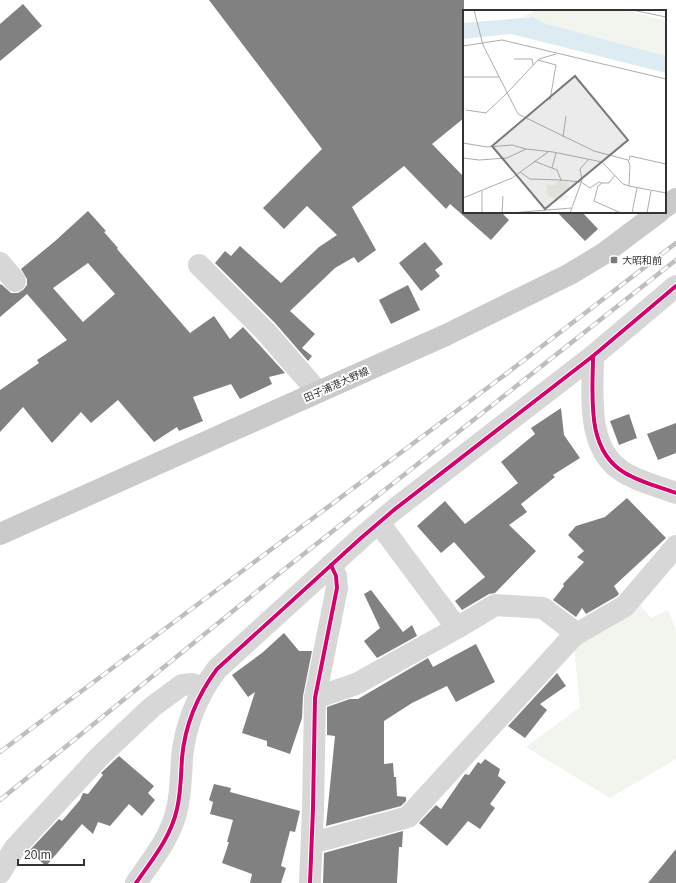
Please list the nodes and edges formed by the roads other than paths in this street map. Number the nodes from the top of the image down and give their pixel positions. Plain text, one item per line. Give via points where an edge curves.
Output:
1 (676, 199) edge
2 (666, 206) edge
3 (658, 213) edge
4 (0, 263) edge
5 (199, 265) dead end
6 (15, 281) dead end
7 (676, 286) edge
8 (592, 356) junction
9 (318, 392) junction
10 (676, 493) edge
11 (379, 523) junction
12 (0, 534) edge
13 (676, 546) edge
14 (331, 565) junction
15 (457, 628) junction
16 (574, 636) junction
17 (203, 687) junction
18 (315, 698) junction
19 (312, 843) junction
20 (0, 873) edge
21 (136, 883) edge
22 (310, 883) edge

1 - 2 main road
3 - 9 main road, 田子浦港大野線 via 603,254 570,274 446,335
4 - 6 street
5 - 9 street via 266,332
7 - 8 street
8 - 10 street via 593,419 598,441 608,459 624,473
8 - 11 street
9 - 12 main road, 田子浦港大野線
11 - 14 street
11 - 15 street
13 - 16 street via 624,606
14 - 17 street via 217,669
14 - 18 street via 338,588
15 - 16 street via 495,605 535,607 543,608 576,633
15 - 18 street via 356,684
16 - 19 street via 408,816
17 - 20 street via 182,685 152,707 100,756 14,849
17 - 21 street via 188,722 182,756 178,809 156,855
18 - 19 street
19 - 22 street

